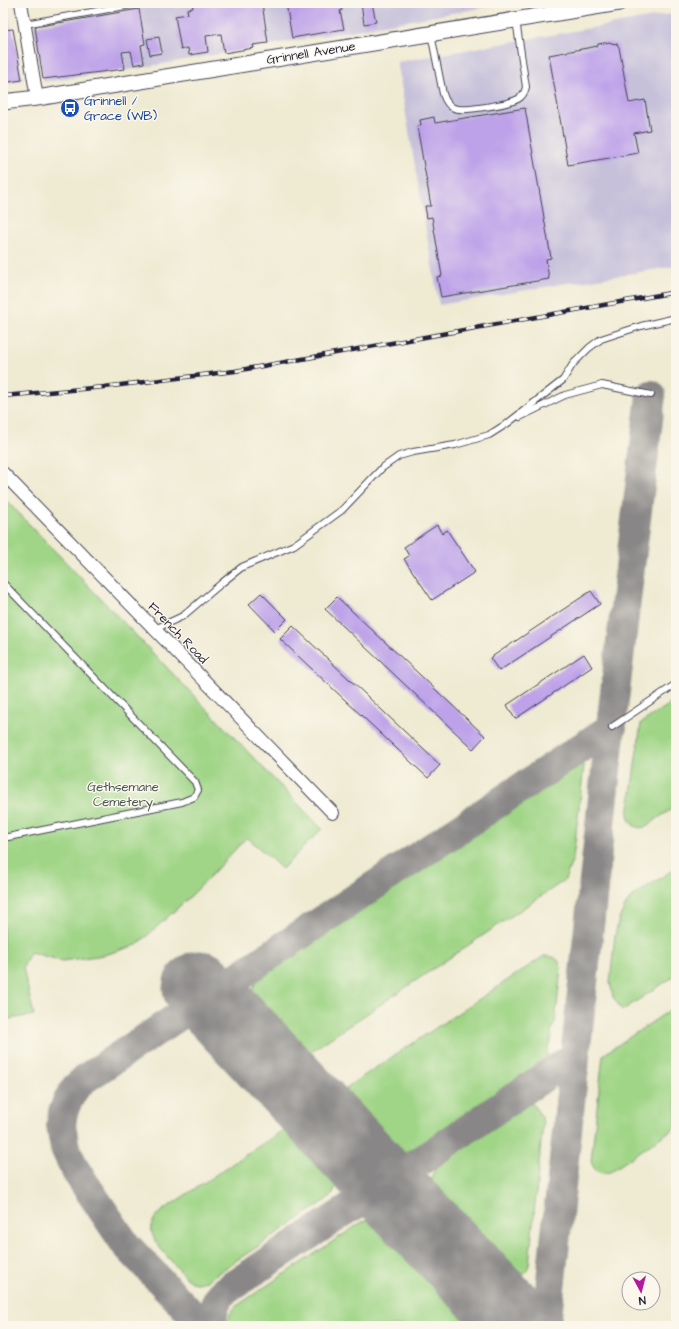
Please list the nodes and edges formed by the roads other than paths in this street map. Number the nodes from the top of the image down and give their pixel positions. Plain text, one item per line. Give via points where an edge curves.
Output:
1 (21, 3) edge
2 (142, 3) edge
3 (619, 3) edge
4 (516, 20) junction
5 (24, 24) junction
6 (431, 34) junction
7 (37, 98) junction
8 (3, 102) edge
9 (676, 318) edge
10 (651, 395) dead end
11 (508, 423) junction
12 (3, 473) edge
13 (3, 583) edge
14 (154, 629) junction
15 (676, 684) edge
16 (612, 727) dead end
17 (333, 813) dead end
18 (4, 836) edge

1 - 5 street
2 - 5 lane
3 - 4 street, Grinnell Avenue
4 - 6 street, Grinnell Avenue
4 - 6 lane via 526,87 519,99 508,103 463,110 453,108 447,103
5 - 7 street
6 - 7 street, Grinnell Avenue
7 - 8 street, Grinnell Avenue
9 - 11 lane via 601,339 573,364 563,380
10 - 11 lane via 602,385 565,395
11 - 14 lane via 468,442 399,456 382,468 342,510 294,545 242,567 183,616
12 - 14 street, French Road
13 - 18 lane via 195,782 198,790 194,797 182,802
14 - 17 street, French Road
15 - 16 lane

